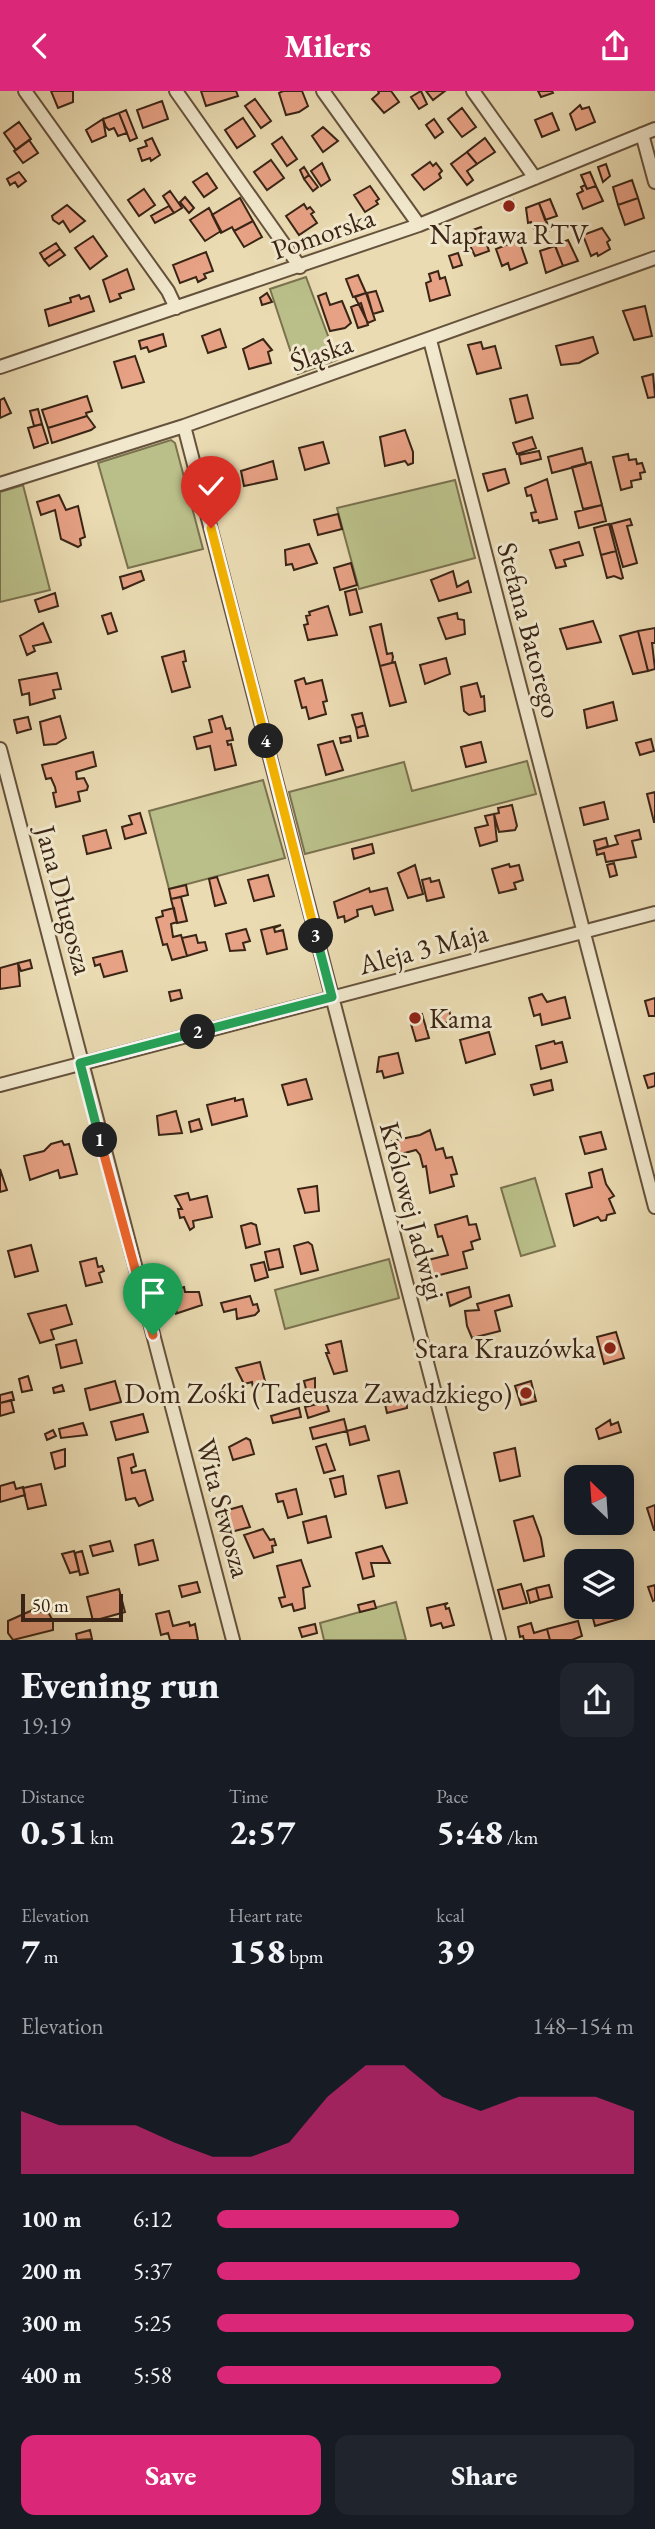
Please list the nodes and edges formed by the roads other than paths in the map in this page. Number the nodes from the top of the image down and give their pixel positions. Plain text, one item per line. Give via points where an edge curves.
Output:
1 (25, 91) edge
2 (176, 91) edge
3 (323, 91) edge
4 (473, 91) edge
5 (655, 129) edge
6 (642, 134) junction
7 (535, 178) junction
8 (655, 182) edge
9 (419, 225) junction
10 (655, 258) edge
11 (300, 267) junction
12 (176, 309) junction
13 (430, 340) junction
14 (0, 367) edge
15 (184, 426) junction
16 (0, 484) edge
17 (0, 749) edge
18 (655, 913) edge
19 (583, 931) junction
20 (332, 997) junction
21 (80, 1063) junction
22 (0, 1085) edge
23 (655, 1207) edge
24 (233, 1640) edge
25 (499, 1640) edge

1 - 12 street via 168,291
2 - 11 street
3 - 9 street
4 - 7 street
5 - 6 street, Pomorska
6 - 7 street, Pomorska
6 - 8 street
7 - 9 street, Pomorska
9 - 11 street, Pomorska
10 - 13 street, Śląska
11 - 12 street, Pomorska
12 - 14 street, Pomorska
13 - 15 street, Śląska
13 - 19 street, Stefana Batorego
15 - 16 street, Śląska
15 - 20 street, Królowej Jadwigi
17 - 21 street, Jana Długosza
18 - 19 street, Aleja 3 Maja
19 - 20 street, Aleja 3 Maja
19 - 23 street, Stefana Batorego
20 - 21 street, Aleja 3 Maja
20 - 25 street, Królowej Jadwigi
21 - 22 street, Aleja 3 Maja
21 - 24 street, Wita Stwosza

